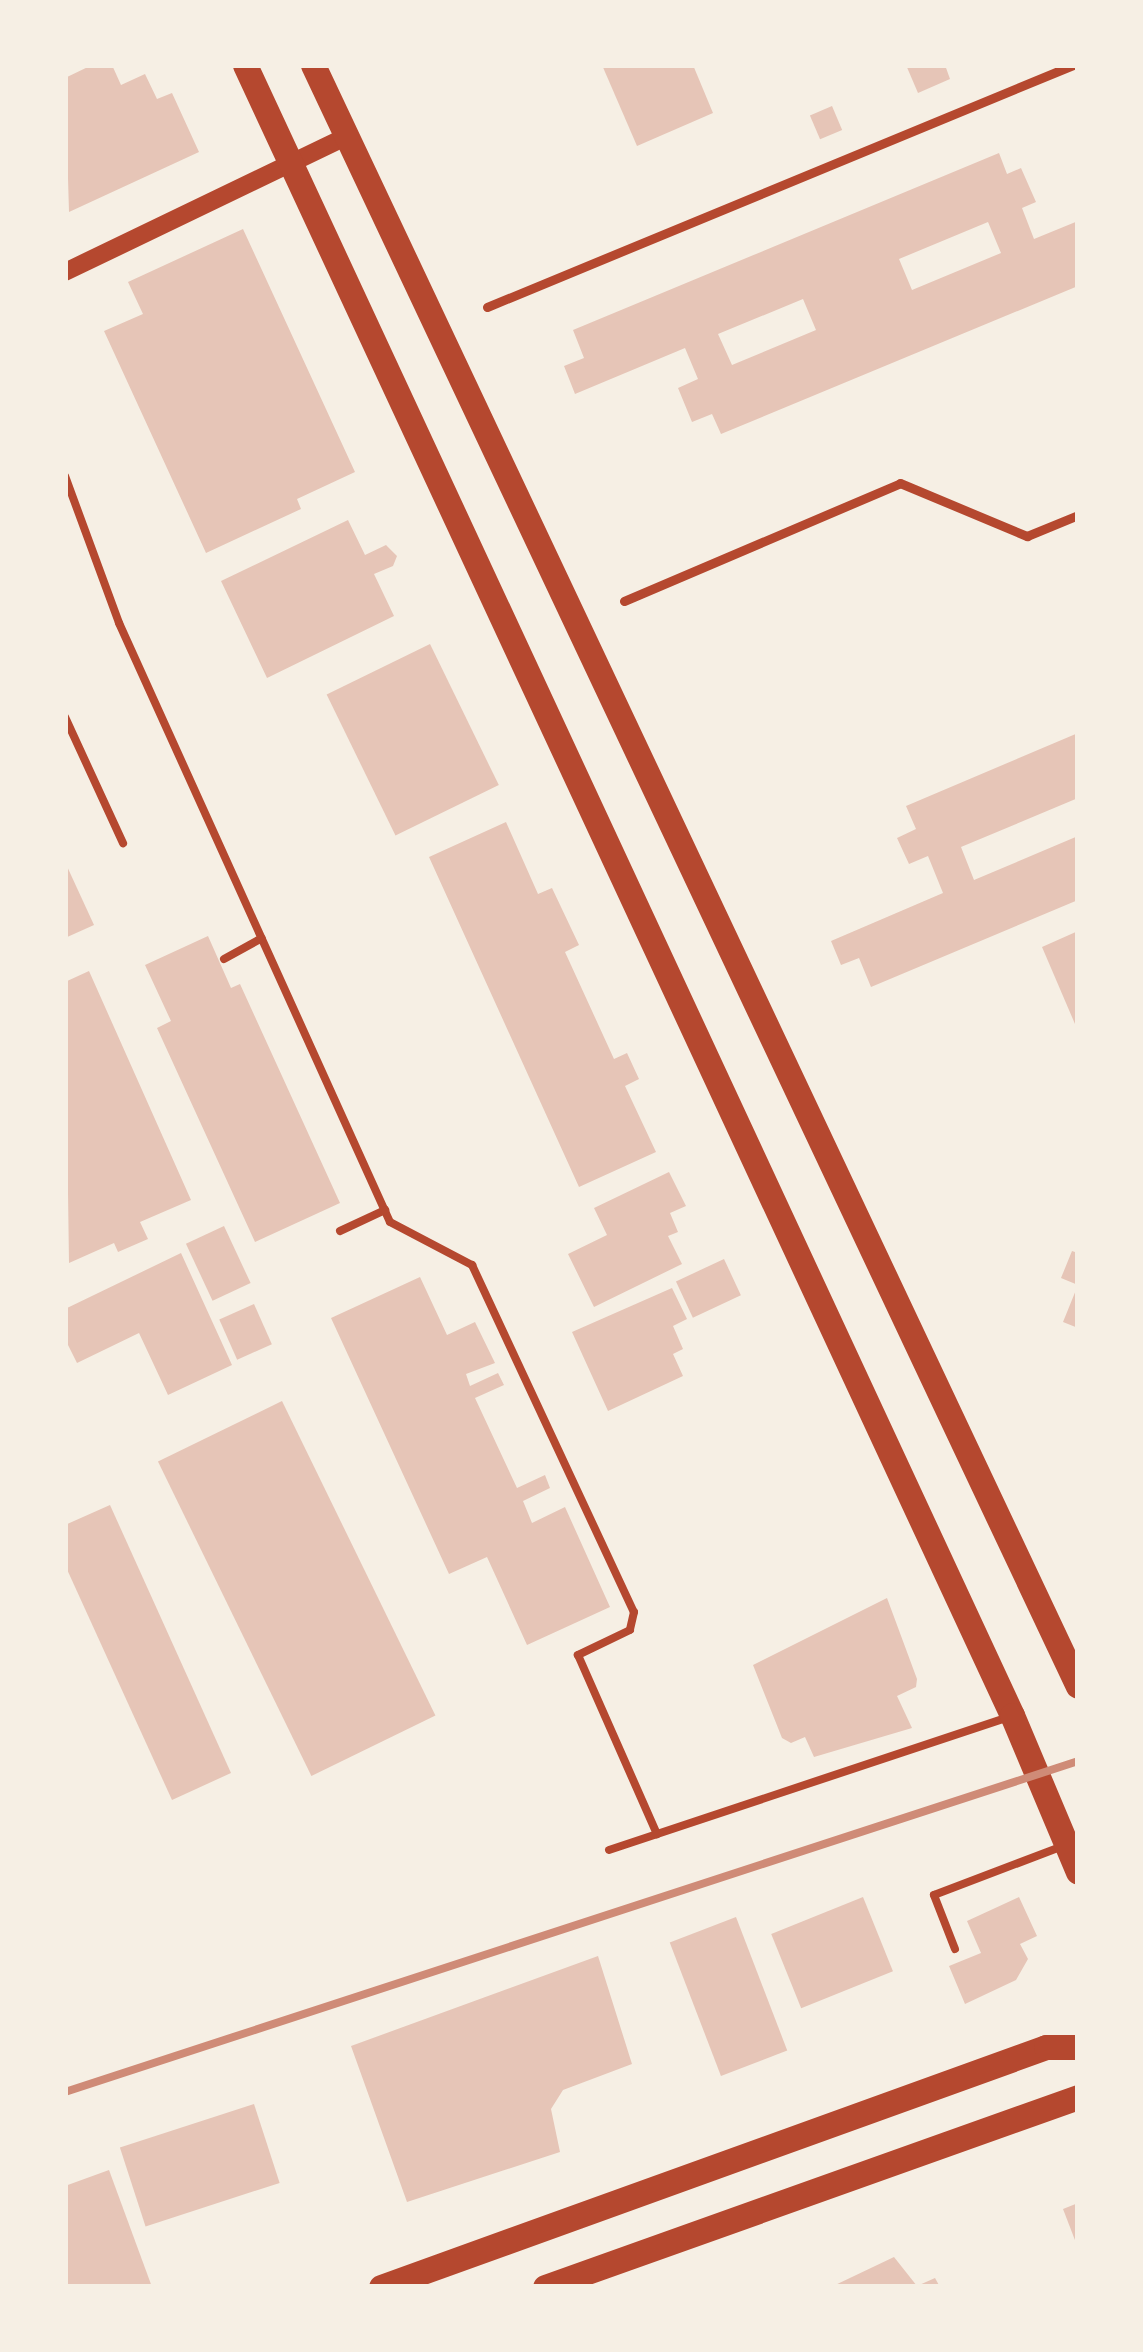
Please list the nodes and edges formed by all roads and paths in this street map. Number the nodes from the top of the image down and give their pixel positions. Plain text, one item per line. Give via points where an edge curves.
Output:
1 (245, 65) edge
2 (313, 65) edge
3 (1073, 65) edge
4 (346, 137) junction
5 (291, 164) junction
6 (65, 272) edge
7 (487, 307) dead end
8 (65, 476) edge
9 (1078, 515) edge
10 (624, 601) dead end
11 (65, 716) edge
12 (123, 843) dead end
13 (262, 938) junction
14 (224, 959) dead end
15 (385, 1210) junction
16 (340, 1231) dead end
17 (1078, 1686) edge
18 (1012, 1715) junction
19 (657, 1834) junction
20 (1067, 1844) junction
21 (609, 1850) dead end
22 (1078, 1872) edge
23 (956, 1949) dead end
24 (1078, 2047) edge
25 (1078, 2098) edge
26 (381, 2287) edge
27 (545, 2287) edge

1 - 5 main road
2 - 4 main road
3 - 7 street
4 - 5 street
4 - 17 main road
5 - 6 street
5 - 18 main road
8 - 13 lane via 119,623
9 - 10 street via 1027,536 900,483
11 - 12 lane
13 - 14 lane
13 - 15 lane
15 - 16 lane
15 - 19 lane via 390,1222 472,1266 634,1612 630,1630 578,1655
18 - 19 lane
18 - 20 main road
19 - 21 lane
20 - 22 main road
20 - 23 lane via 934,1896
24 - 26 main road via 1046,2047
25 - 27 main road

